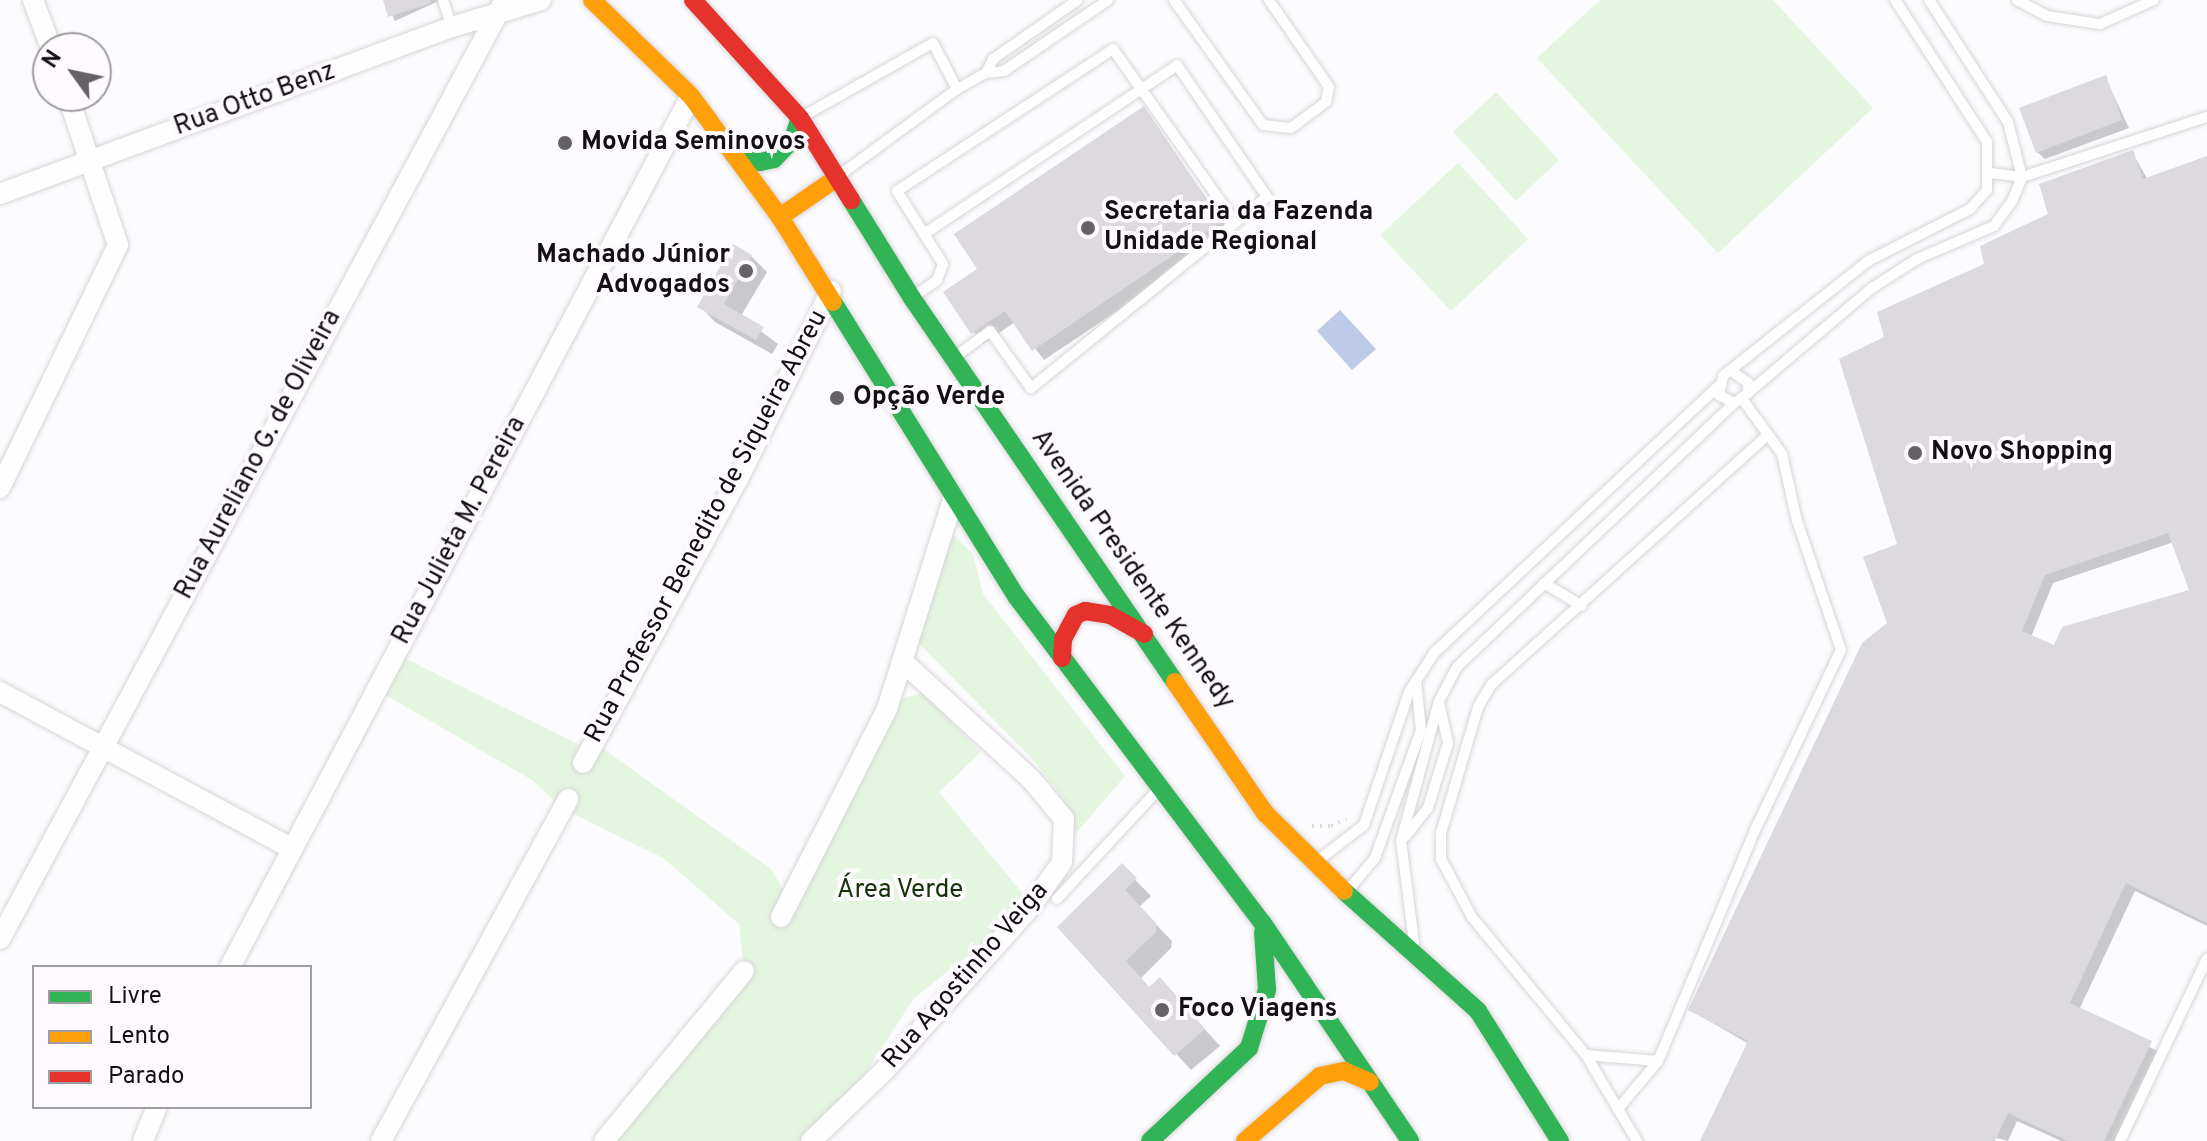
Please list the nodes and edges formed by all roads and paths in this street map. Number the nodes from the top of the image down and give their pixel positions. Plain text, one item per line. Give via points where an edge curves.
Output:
1 (33, 0) edge
2 (443, 0) edge
3 (541, 0) edge
4 (592, 0) edge
5 (693, 0) edge
6 (1078, 0) edge
7 (1108, 0) edge
8 (1174, 0) edge
9 (1269, 0) edge
10 (1895, 0) edge
11 (1929, 0) edge
12 (2017, 0) edge
13 (2154, 0) edge
14 (499, 7) edge
15 (452, 27) junction
16 (45, 32) edge
17 (986, 73) junction
18 (957, 89) junction
19 (1141, 89) junction
20 (691, 96) junction
21 (74, 112) edge
22 (2207, 117) edge
23 (800, 118) junction
24 (734, 155) junction
25 (91, 161) junction
26 (1990, 173) junction
27 (838, 177) junction
28 (2022, 177) junction
29 (0, 194) edge
30 (780, 217) junction
31 (1235, 222) junction
32 (924, 234) junction
33 (831, 291) junction
34 (912, 298) junction
35 (953, 359) junction
36 (1733, 372) junction
37 (1718, 386) junction
38 (1742, 399) junction
39 (1766, 436) junction
40 (0, 488) edge
41 (954, 497) junction
42 (1544, 583) junction
43 (1582, 606) junction
44 (1149, 637) junction
45 (1062, 658) junction
46 (902, 661) junction
47 (1416, 681) junction
48 (0, 692) edge
49 (1439, 701) junction
50 (103, 747) junction
51 (583, 763) dead end
52 (1160, 788) junction
53 (568, 799) dead end
54 (1371, 807) junction
55 (1303, 823) dead end
56 (1401, 841) junction
57 (293, 849) junction
58 (1314, 864) junction
59 (1347, 892) junction
60 (1057, 899) dead end
61 (781, 917) dead end
62 (1262, 922) junction
63 (0, 939) edge
64 (1415, 952) junction
65 (2207, 959) edge
66 (231, 965) edge
67 (744, 971) dead end
68 (1586, 1055) junction
69 (1658, 1061) junction
70 (1370, 1082) junction
71 (156, 1109) edge
72 (1618, 1109) junction
73 (143, 1141) edge
74 (381, 1141) edge
75 (604, 1141) edge
76 (811, 1141) edge
77 (1150, 1141) edge
78 (1245, 1141) edge
79 (1410, 1141) edge
80 (1560, 1141) edge
81 (1637, 1141) edge
82 (2120, 1141) edge

1 - 16 street
2 - 15 lane
3 - 14 street
4 - 20 main road
5 - 23 main road, Avenida Presidente Kennedy
6 - 17 lane via 993,59
7 - 17 lane via 1004,71
8 - 9 lane via 1263,125 1291,128 1326,102 1329,87
10 - 26 lane via 1987,142
11 - 28 lane via 2008,122
12 - 13 lane via 2047,16 2100,24
14 - 15 street, Rua Otto Benz
14 - 50 street, Rua Aureliano G. de Oliveira
15 - 25 street, Rua Otto Benz
17 - 18 lane
18 - 23 lane via 933,43
18 - 27 lane
19 - 31 lane
19 - 31 lane via 1177,65 1267,197
19 - 32 lane
19 - 32 lane via 1113,49 897,191
20 - 24 main road
20 - 57 street, Rua Julieta M. Pereira
21 - 25 street
22 - 28 lane
23 - 24 main road via 793,139 774,159 760,162
23 - 27 main road, Avenida Presidente Kennedy
24 - 30 main road
25 - 29 street, Rua Otto Benz
25 - 40 street via 118,245
26 - 28 lane
26 - 36 lane via 1987,190 1970,209 1868,261
27 - 30 main road
27 - 34 main road, Avenida Presidente Kennedy
28 - 38 lane via 1994,226 1917,259 1872,288
30 - 33 main road
31 - 35 lane via 1031,388 990,331
32 - 34 lane via 943,264 937,280
33 - 41 main road
33 - 51 street, Rua Professor Benedito de Siqueira Abreu via 738,479
34 - 35 main road, Avenida Presidente Kennedy
35 - 44 main road, Avenida Presidente Kennedy
36 - 37 lane
36 - 38 lane via 1748,383
37 - 38 lane via 1719,395
37 - 47 lane via 1434,653
38 - 39 lane
38 - 42 lane
39 - 43 lane via 1688,501
39 - 69 lane via 1782,454 1797,521 1841,650 1757,826
41 - 45 main road
41 - 46 street
42 - 43 lane
42 - 49 lane via 1457,667
43 - 68 lane via 1509,666 1478,707 1440,846 1452,883 1472,917
44 - 45 main road via 1110,615 1085,611 1063,639
44 - 58 main road, Avenida Presidente Kennedy via 1265,813
45 - 52 main road
46 - 61 street via 887,709
46 - 76 street, Rua Agostinho Veiga via 1031,779 1064,819 1062,862 1032,905 885,1070
47 - 54 lane via 1392,735
47 - 59 lane via 1421,730 1375,858
48 - 50 street
49 - 56 lane
49 - 56 lane via 1448,743 1428,808
50 - 57 street
50 - 63 street, Rua Aureliano G. de Oliveira
52 - 60 lane
52 - 62 main road
53 - 74 street
54 - 55 path via 1359,803 1349,817 1331,826
54 - 58 lane via 1364,825 1348,842
56 - 64 lane
57 - 66 street, Rua Julieta M. Pereira
58 - 59 main road, Avenida Presidente Kennedy
59 - 64 main road, Avenida Presidente Kennedy
62 - 70 main road
62 - 77 main road via 1269,970 1249,1048
64 - 80 main road, Avenida Presidente Kennedy via 1478,1011
65 - 82 lane
67 - 75 street
68 - 69 lane
68 - 72 lane
69 - 72 lane
70 - 78 main road via 1344,1071 1320,1076
70 - 79 main road
71 - 73 street
72 - 81 lane

